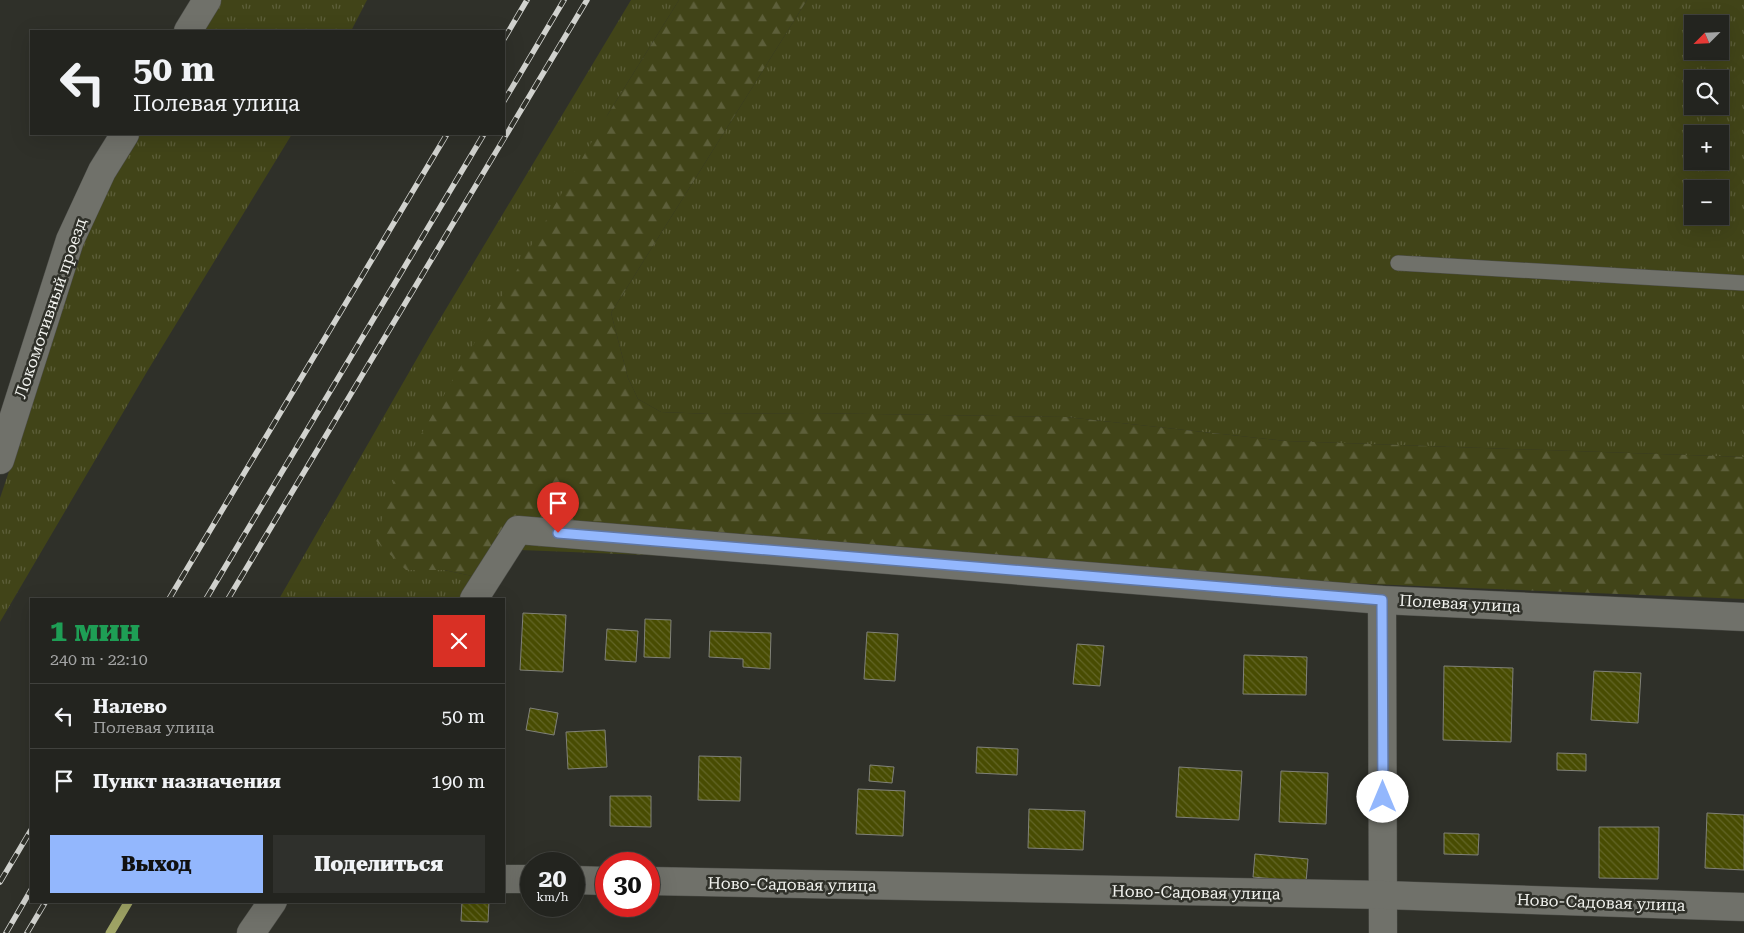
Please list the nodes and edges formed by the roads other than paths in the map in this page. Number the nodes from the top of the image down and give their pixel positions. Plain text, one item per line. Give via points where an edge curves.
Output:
1 (207, 0) edge
2 (189, 30) edge
3 (124, 135) edge
4 (1398, 263) dead end
5 (1744, 283) edge
6 (0, 460) edge
7 (475, 598) edge
8 (1382, 600) junction
9 (1744, 617) edge
10 (505, 879) edge
11 (520, 879) edge
12 (660, 882) edge
13 (1384, 895) junction
14 (272, 903) edge
15 (1744, 907) edge
16 (251, 933) edge
17 (1383, 933) edge

1 - 2 street
3 - 6 street, Локомотивный проезд via 102,171 70,240
4 - 5 lane
7 - 8 street, Полевая улица via 518,530
8 - 9 street, Полевая улица
8 - 13 street
10 - 11 street
12 - 13 street, Ново-Садовая улица
13 - 15 street, Ново-Садовая улица
13 - 17 street
14 - 16 street

